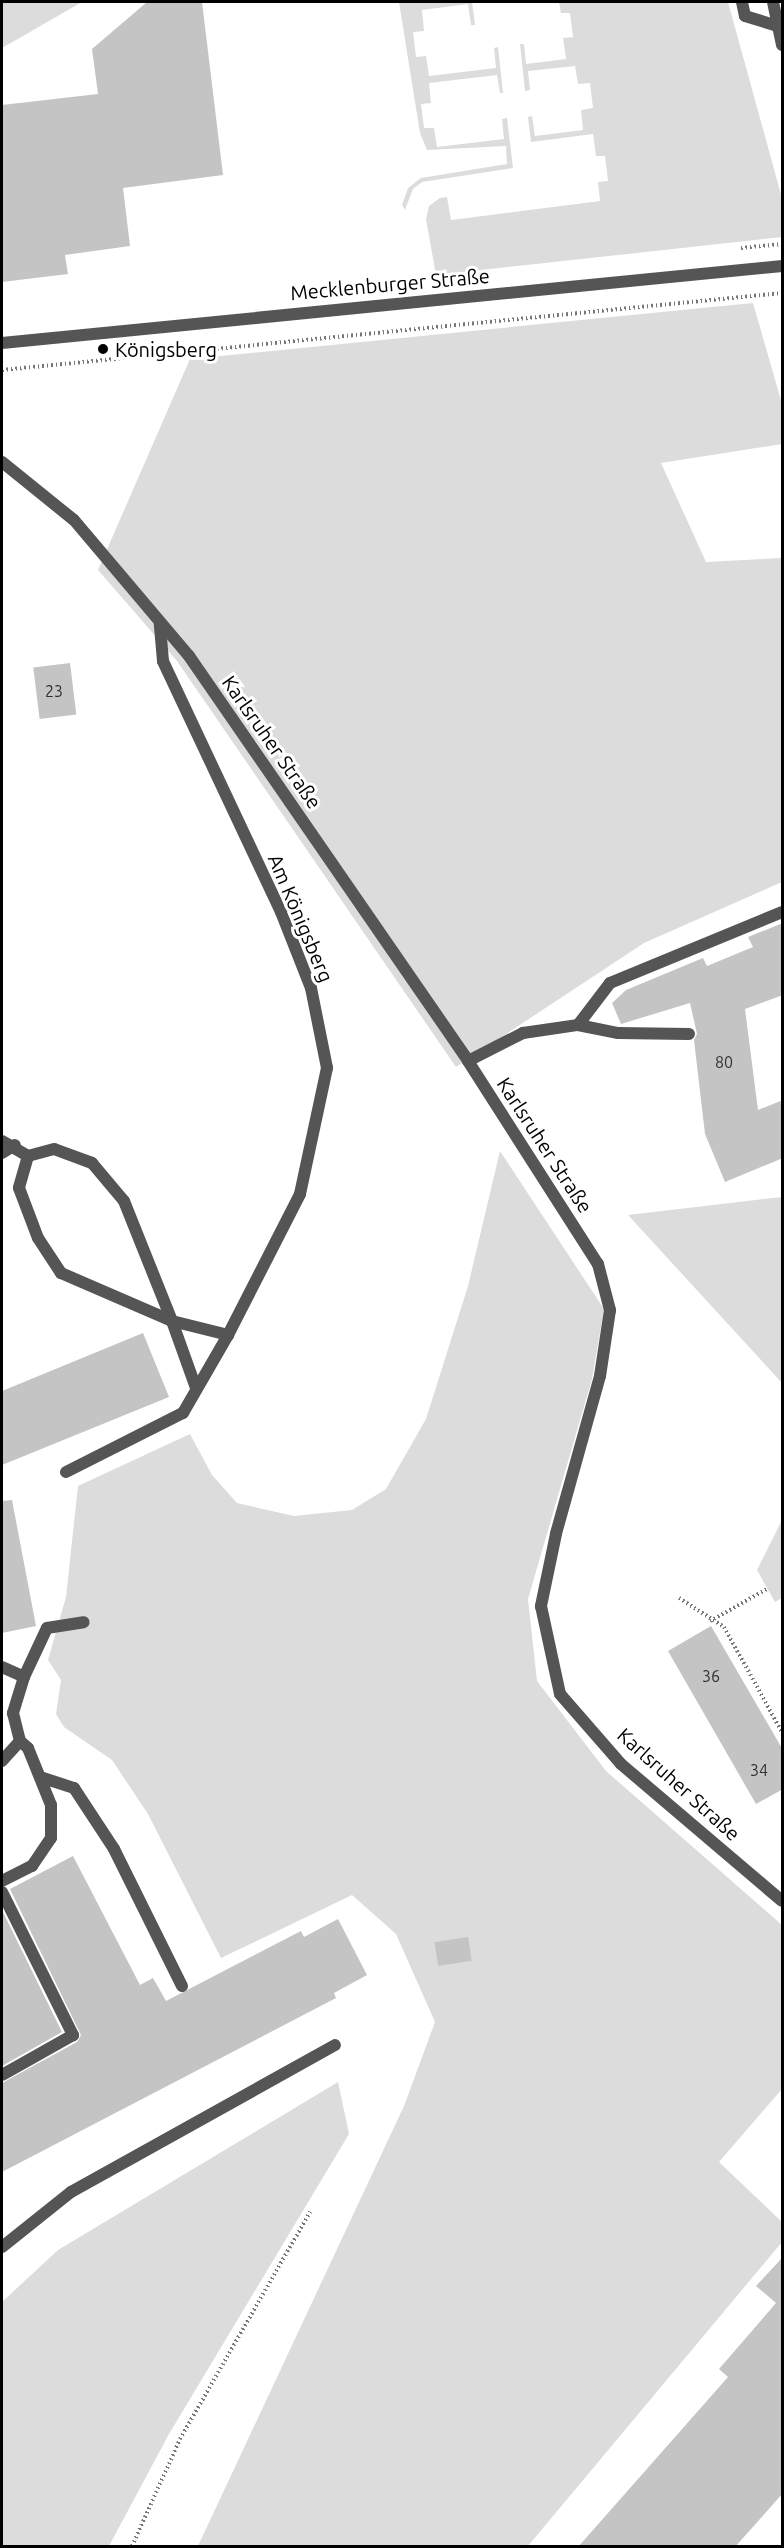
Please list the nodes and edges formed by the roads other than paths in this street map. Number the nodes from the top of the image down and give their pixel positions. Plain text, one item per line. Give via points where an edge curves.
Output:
1 (741, 2) edge
2 (773, 2) edge
3 (780, 27) edge
4 (783, 45) edge
5 (783, 266) edge
6 (2, 343) edge
7 (2, 462) edge
8 (160, 623) junction
9 (783, 912) edge
10 (579, 1025) junction
11 (689, 1034) dead end
12 (468, 1061) junction
13 (2, 1141) edge
14 (15, 1145) junction
15 (2, 1153) edge
16 (28, 1156) junction
17 (172, 1321) junction
18 (228, 1335) junction
19 (196, 1388) junction
20 (66, 1472) dead end
21 (84, 1622) dead end
22 (2, 1666) edge
23 (24, 1677) junction
24 (21, 1741) junction
25 (2, 1761) edge
26 (40, 1777) junction
27 (2, 1881) edge
28 (2, 1892) edge
29 (783, 1901) edge
30 (182, 1986) dead end
31 (334, 2045) dead end
32 (2, 2075) edge
33 (2, 2247) edge

1 - 3 street via 745,16
2 - 3 street
3 - 4 street
5 - 6 street, Mecklenburger Straße
7 - 8 street, Karlsruher Straße via 74,520
8 - 12 street, Karlsruher Straße via 189,656
8 - 18 street, Am Königsberg via 163,661 281,912 311,988 327,1068 300,1194
9 - 10 street via 610,983
10 - 11 street via 618,1033
10 - 12 street via 523,1033
12 - 29 street, Karlsruher Straße via 598,1264 610,1310 600,1376 556,1534 541,1606 560,1694 621,1764
13 - 14 street
14 - 15 street
14 - 16 street
16 - 17 street via 54,1149 92,1163 124,1201
16 - 17 street via 19,1188 38,1238 61,1273
17 - 18 street
17 - 19 street
18 - 19 street, Am Königsberg
19 - 20 street, Am Königsberg via 183,1413
21 - 23 street via 47,1629
22 - 23 street
23 - 24 street via 13,1713
24 - 25 street
24 - 26 street
26 - 27 street via 51,1805 51,1838 32,1866
26 - 30 street via 74,1788 114,1849
28 - 32 street via 73,2035
31 - 33 street via 71,2192

